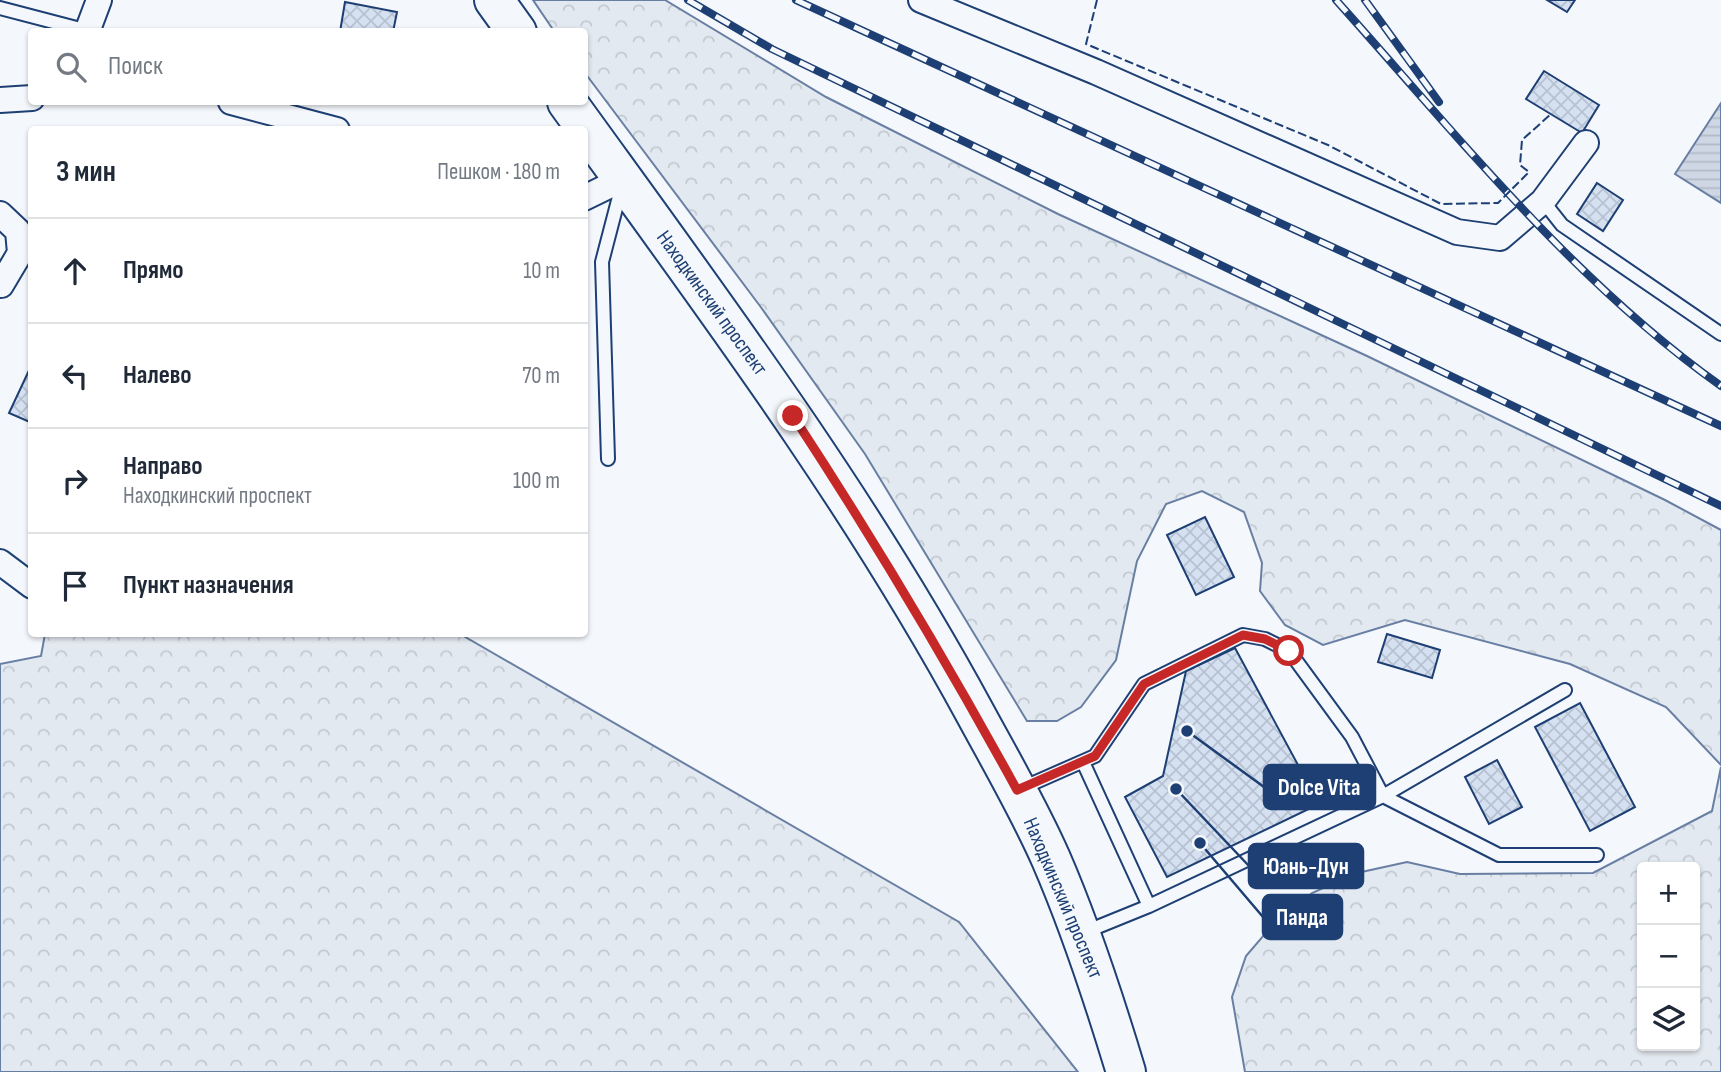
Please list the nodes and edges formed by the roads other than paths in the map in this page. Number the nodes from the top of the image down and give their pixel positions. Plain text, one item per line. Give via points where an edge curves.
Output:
1 (99, 0) edge
2 (494, 0) edge
3 (921, 0) edge
4 (0, 8) edge
5 (77, 28) edge
6 (89, 28) edge
7 (514, 28) edge
8 (28, 98) edge
9 (0, 100) edge
10 (241, 105) edge
11 (569, 105) edge
12 (322, 126) edge
13 (584, 126) edge
14 (588, 131) edge
15 (1586, 143) dead end
16 (623, 179) junction
17 (588, 196) edge
18 (1543, 201) junction
19 (0, 214) edge
20 (1, 285) edge
21 (1721, 334) edge
22 (608, 459) dead end
23 (0, 562) edge
24 (28, 583) edge
25 (1565, 690) dead end
26 (1083, 762) junction
27 (1017, 790) junction
28 (1383, 796) junction
29 (1597, 855) dead end
30 (1149, 906) junction
31 (1082, 934) junction
32 (1126, 1072) edge

1 - 6 street
2 - 7 main road
3 - 18 street via 1457,232 1500,238
4 - 5 lane
8 - 9 street
10 - 12 street
11 - 13 main road, Находкинский проспект
14 - 16 main road, Находкинский проспект
15 - 18 street
16 - 17 street
16 - 22 lane via 602,262
16 - 27 main road, Находкинский проспект via 872,535
18 - 21 lane via 1562,225
19 - 20 street via 18,231 20,253
23 - 24 street
25 - 28 lane
26 - 27 lane
26 - 28 lane via 1095,756 1144,684 1243,635 1289,651 1352,737
26 - 30 lane
27 - 31 main road, Находкинский проспект
28 - 29 lane via 1499,855
28 - 30 lane
30 - 31 lane
31 - 32 main road, Находкинский проспект

